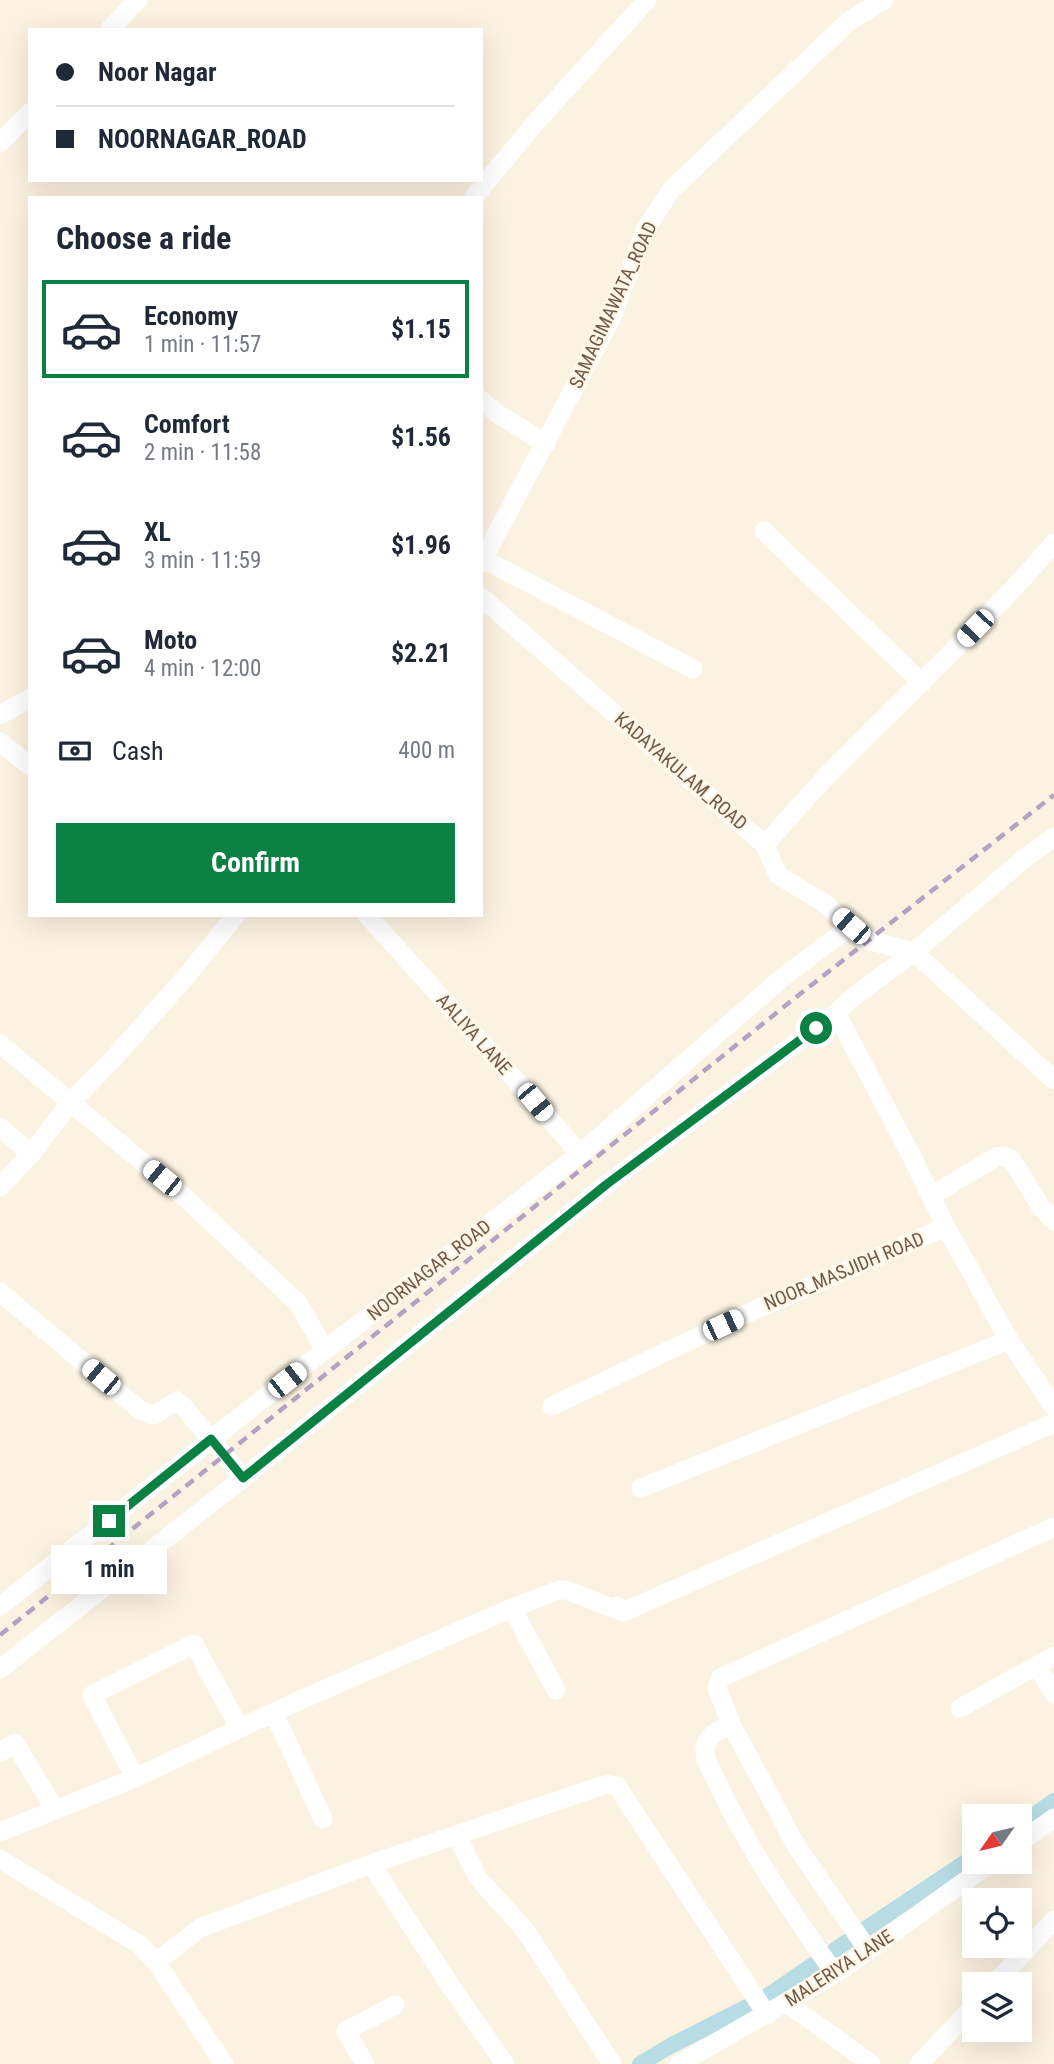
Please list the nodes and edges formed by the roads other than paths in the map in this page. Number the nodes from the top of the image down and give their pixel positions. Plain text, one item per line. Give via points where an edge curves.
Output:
1 (138, 0) edge
2 (647, 0) edge
3 (884, 0) edge
4 (111, 28) edge
5 (28, 115) edge
6 (0, 144) edge
7 (475, 196) edge
8 (483, 402) edge
9 (546, 444) junction
10 (764, 531) dead end
11 (1054, 542) edge
12 (483, 559) edge
13 (483, 562) edge
14 (483, 599) edge
15 (693, 669) dead end
16 (922, 682) junction
17 (28, 699) edge
18 (0, 715) edge
19 (0, 742) edge
20 (28, 764) edge
21 (1054, 837) edge
22 (765, 845) junction
23 (369, 917) edge
24 (226, 918) edge
25 (851, 926) junction
26 (914, 952) junction
27 (836, 1013) junction
28 (0, 1044) edge
29 (1054, 1080) edge
30 (70, 1103) junction
31 (0, 1127) edge
32 (31, 1154) junction
33 (580, 1154) junction
34 (0, 1187) edge
35 (931, 1196) junction
36 (1054, 1221) edge
37 (946, 1227) junction
38 (0, 1292) edge
39 (1009, 1340) junction
40 (325, 1350) junction
41 (552, 1406) dead end
42 (1054, 1407) edge
43 (1054, 1423) edge
44 (211, 1439) junction
45 (243, 1478) junction
46 (641, 1488) dead end
47 (1054, 1527) edge
48 (0, 1606) edge
49 (512, 1608) junction
50 (1045, 1661) edge
51 (0, 1670) edge
52 (556, 1690) dead end
53 (1054, 1694) edge
54 (960, 1708) dead end
55 (274, 1713) junction
56 (731, 1724) junction
57 (240, 1728) junction
58 (0, 1752) edge
59 (135, 1777) junction
60 (55, 1810) junction
61 (1054, 1818) edge
62 (323, 1819) dead end
63 (0, 1832) edge
64 (1032, 1834) edge
65 (457, 1836) junction
66 (0, 1859) edge
67 (371, 1864) junction
68 (975, 1874) edge
69 (1054, 1920) edge
70 (868, 1950) junction
71 (156, 1962) junction
72 (1005, 1972) edge
73 (835, 1974) junction
74 (787, 2003) junction
75 (395, 2005) dead end
76 (767, 2015) junction
77 (962, 2019) edge
78 (224, 2064) edge
79 (365, 2064) edge
80 (505, 2064) edge
81 (612, 2064) edge
82 (679, 2064) edge
83 (871, 2064) edge
84 (919, 2064) edge

1 - 4 street
2 - 7 street
3 - 9 street, SAMAGIMAWATA_ROAD via 849,21 671,190 645,230 612,317
5 - 6 street
8 - 9 street
9 - 12 street, SAMAGIMAWATA_ROAD
10 - 16 street
11 - 16 street
13 - 15 street
14 - 22 street, KADAYAKULAM_ROAD
16 - 22 street
17 - 18 street
19 - 20 street
21 - 26 street
22 - 25 street, KADAYAKULAM_ROAD via 778,875
23 - 33 street, AALIYA LANE
24 - 30 street via 175,989
25 - 26 street, KADAYAKULAM_ROAD via 867,940
25 - 33 street, NOORNAGAR_ROAD via 783,977
26 - 27 street
26 - 29 street
27 - 35 street, NOOR_MASJIDH ROAD
27 - 45 street via 607,1184
28 - 30 street
30 - 32 street
30 - 40 street via 180,1193 298,1303
31 - 32 street
32 - 34 street
33 - 40 street, NOORNAGAR_ROAD
35 - 36 street via 1004,1156 1012,1160
35 - 37 street, NOOR_MASJIDH ROAD
37 - 39 street, NOOR_MASJIDH ROAD
37 - 41 street, NOOR_MASJIDH ROAD via 748,1313
38 - 44 street via 140,1410 154,1415 177,1401
39 - 42 street, NOOR_MASJIDH ROAD
39 - 46 street
40 - 44 street, NOORNAGAR_ROAD
43 - 49 street via 620,1609 566,1590
44 - 45 street
44 - 48 street, NOORNAGAR_ROAD
45 - 51 street
47 - 56 street via 720,1678 717,1688
49 - 52 street
49 - 55 street
50 - 53 street
50 - 54 street
55 - 57 street
55 - 62 street
56 - 70 street via 797,1847
56 - 73 street via 711,1735 705,1750 708,1764 773,1885
57 - 59 street
57 - 59 street via 194,1644 92,1695
58 - 60 street via 15,1743
59 - 60 street
60 - 63 street
61 - 64 street
65 - 67 street
65 - 76 street via 607,1784 617,1786
65 - 81 street via 478,1878 524,1930
66 - 71 street via 140,1945
67 - 71 street via 200,1928
67 - 80 street
68 - 70 street, MALERIYA LANE
69 - 72 street
70 - 73 street, MALERIYA LANE
71 - 78 street
73 - 74 street, MALERIYA LANE
74 - 76 street, MALERIYA LANE
74 - 83 street
75 - 79 street via 346,2031
76 - 82 street, MALERIYA LANE
77 - 84 street

